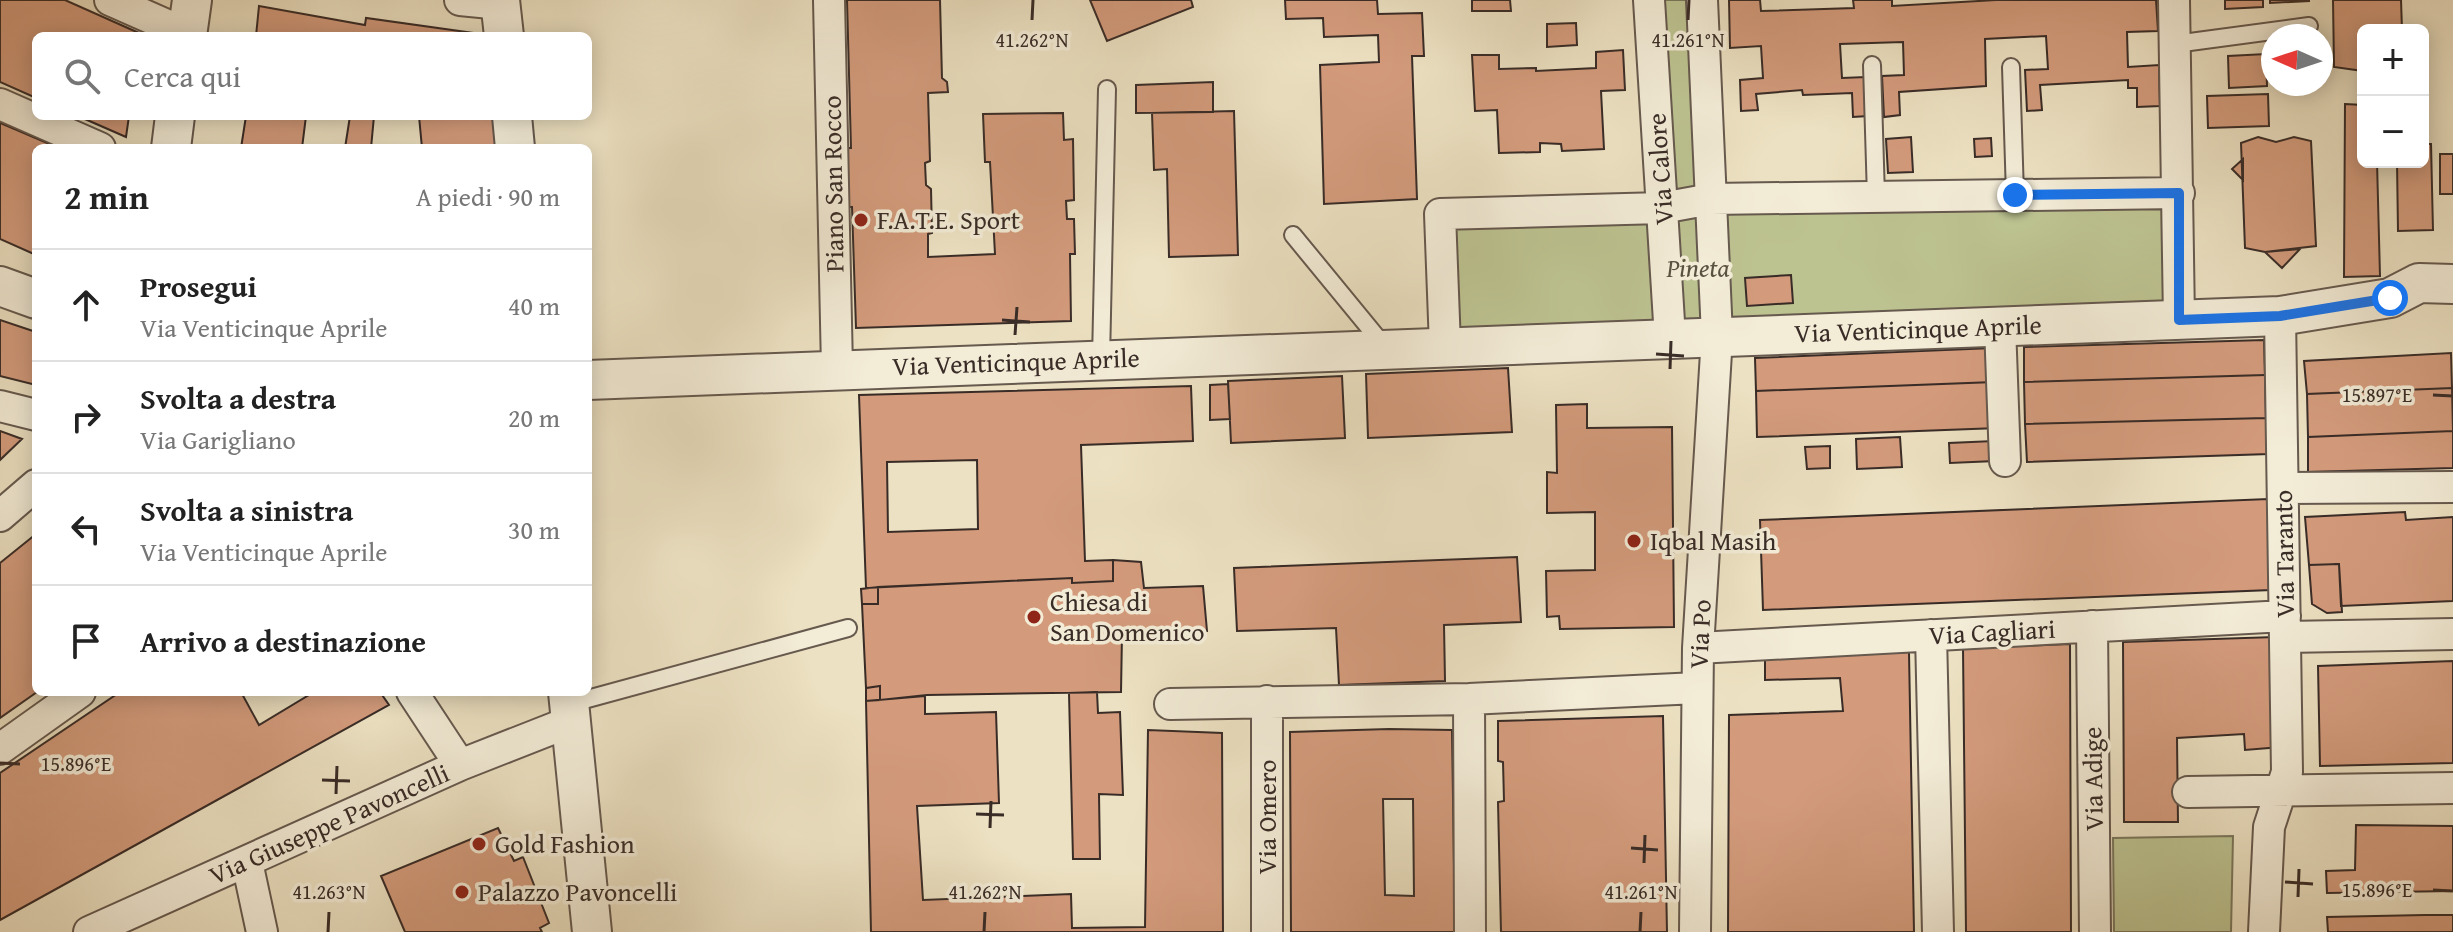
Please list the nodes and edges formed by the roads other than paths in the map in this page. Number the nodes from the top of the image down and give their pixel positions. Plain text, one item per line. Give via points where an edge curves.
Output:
1 (110, 0) edge
2 (460, 0) edge
3 (829, 0) edge
4 (1649, 0) edge
5 (1702, 0) edge
6 (2174, 0) edge
7 (502, 13) edge
8 (189, 23) edge
9 (2261, 32) edge
10 (2175, 44) junction
11 (1872, 65) dead end
12 (2011, 67) dead end
13 (1107, 89) dead end
14 (0, 104) edge
15 (32, 118) edge
16 (36, 120) edge
17 (174, 120) edge
18 (512, 120) edge
19 (91, 144) edge
20 (172, 144) edge
21 (515, 144) edge
22 (2179, 193) junction
23 (2015, 195) junction
24 (1876, 197) junction
25 (1711, 199) junction
26 (1662, 208) junction
27 (1293, 235) dead end
28 (2453, 284) edge
29 (0, 286) edge
30 (32, 298) edge
31 (2390, 298) junction
32 (2453, 305) edge
33 (2280, 316) junction
34 (2179, 320) junction
35 (2000, 326) junction
36 (1717, 336) junction
37 (1670, 338) junction
38 (1445, 346) junction
39 (1386, 348) junction
40 (1101, 359) junction
41 (837, 368) junction
42 (592, 380) edge
43 (0, 406) edge
44 (32, 414) edge
45 (2005, 461) dead end
46 (2453, 487) edge
47 (32, 488) edge
48 (2283, 488) junction
49 (0, 516) edge
50 (2092, 626) junction
51 (2285, 626) junction
52 (848, 628) dead end
53 (2453, 634) edge
54 (1931, 635) junction
55 (1698, 648) junction
56 (1697, 688) junction
57 (74, 696) edge
58 (415, 696) edge
59 (1469, 699) junction
60 (1267, 701) junction
61 (1170, 704) dead end
62 (570, 706) edge
63 (0, 749) edge
64 (460, 765) junction
65 (2453, 788) edge
66 (2282, 791) junction
67 (2188, 792) dead end
68 (247, 862) junction
69 (89, 932) edge
70 (262, 932) edge
71 (592, 932) edge
72 (1267, 932) edge
73 (1470, 932) edge
74 (1695, 932) edge
75 (1938, 932) edge
76 (2095, 932) edge
77 (2264, 932) edge

1 - 8 street
2 - 7 street
3 - 41 street, Piano San Rocco
4 - 26 street, Via Calore
5 - 25 street, Via Calore
6 - 10 street
9 - 10 lane
10 - 22 street
11 - 24 lane
12 - 23 lane
13 - 40 lane
14 - 15 street
16 - 19 street
17 - 20 street
18 - 21 street
22 - 23 street
22 - 34 street
23 - 24 street
24 - 25 street
25 - 26 street
25 - 36 street, Via Calore
26 - 37 street, Via Calore
26 - 38 street via 1440,214
27 - 39 lane
28 - 31 street, Via Venticinque Aprile via 2419,283
29 - 30 street
31 - 32 street, Via Venticinque Aprile
31 - 33 street, Via Venticinque Aprile
33 - 34 street, Via Venticinque Aprile
33 - 48 street, Via Taranto
34 - 35 street, Via Venticinque Aprile
35 - 36 street, Via Venticinque Aprile
35 - 45 street
36 - 37 street, Via Venticinque Aprile
36 - 55 street, Via Po
37 - 38 street, Via Venticinque Aprile
38 - 39 street, Via Venticinque Aprile
39 - 40 street, Via Venticinque Aprile
40 - 41 street, Via Venticinque Aprile
41 - 42 street, Via Venticinque Aprile
43 - 44 street
46 - 48 street
47 - 49 street
48 - 51 street, Via Taranto
50 - 51 street, Via Cagliari
50 - 54 street, Via Cagliari
50 - 76 street, Via Adige
51 - 53 street, Via Cagliari
51 - 66 street, Via Taranto via 2287,772
52 - 62 lane
54 - 55 street, Via Cagliari
54 - 75 street
55 - 56 street, Via Po
56 - 59 street
56 - 74 street, Via Po
57 - 63 street
58 - 64 street
59 - 60 street
59 - 73 street
60 - 61 street
60 - 72 street, Via Omero
62 - 64 street, Via Giuseppe Pavoncelli
62 - 71 street
64 - 68 street, Via Giuseppe Pavoncelli
65 - 66 street
66 - 67 street
66 - 77 street, Via Taranto via 2269,827
68 - 69 street, Via Giuseppe Pavoncelli
68 - 70 street

